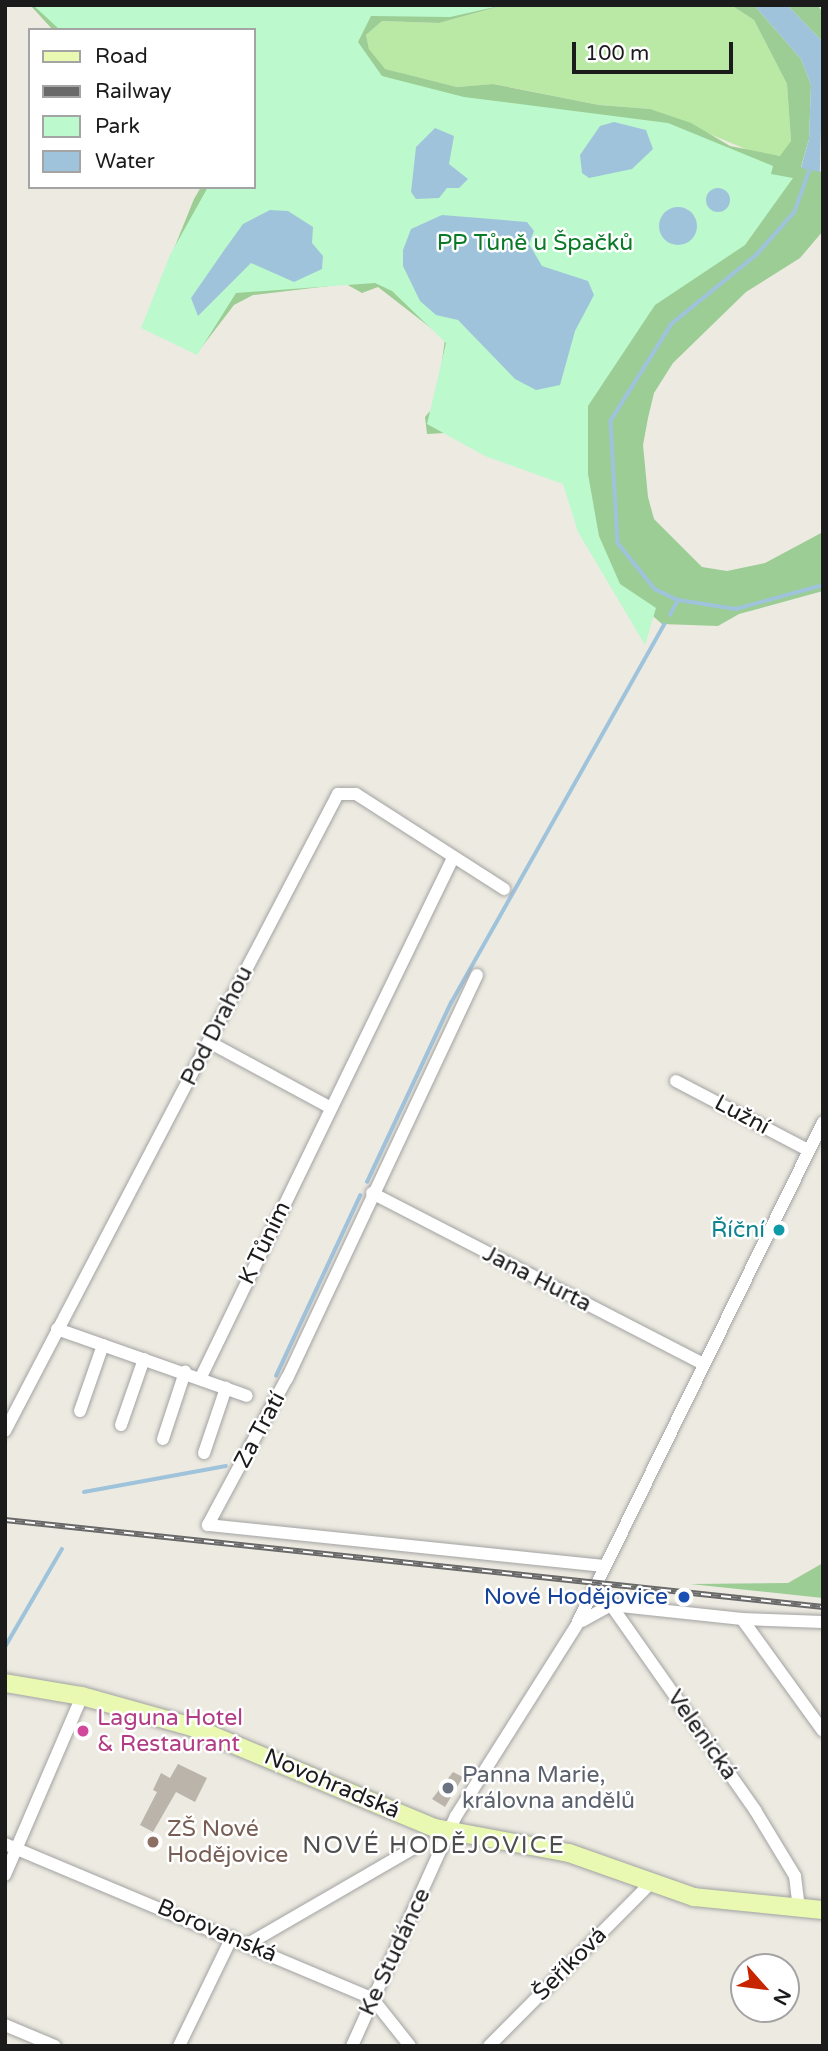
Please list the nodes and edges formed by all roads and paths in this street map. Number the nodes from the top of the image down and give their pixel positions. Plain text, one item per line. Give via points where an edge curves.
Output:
1 (453, 858) junction
2 (504, 889) dead end
3 (477, 975) dead end
4 (209, 1042) junction
5 (676, 1081) dead end
6 (329, 1107) junction
7 (823, 1122) edge
8 (808, 1150) junction
9 (372, 1193) junction
10 (57, 1329) junction
11 (103, 1345) junction
12 (145, 1359) junction
13 (702, 1363) junction
14 (185, 1372) junction
15 (200, 1379) junction
16 (226, 1388) junction
17 (247, 1396) dead end
18 (80, 1411) dead end
19 (121, 1425) dead end
20 (5, 1432) edge
21 (163, 1439) dead end
22 (204, 1453) dead end
23 (603, 1566) junction
24 (611, 1605) junction
25 (742, 1619) junction
26 (823, 1622) edge
27 (576, 1626) junction
28 (5, 1683) edge
29 (82, 1696) junction
30 (823, 1731) edge
31 (450, 1832) junction
32 (422, 1843) dead end
33 (11, 1846) edge
34 (5, 1875) edge
35 (652, 1882) junction
36 (799, 1907) junction
37 (823, 1910) edge
38 (232, 1937) junction
39 (248, 1944) junction
40 (372, 1998) junction
41 (5, 2025) edge
42 (55, 2046) edge
43 (179, 2046) edge
44 (352, 2046) edge
45 (410, 2046) edge
46 (489, 2046) edge

1 - 2 street, Pod Drahou
1 - 4 street, Pod Drahou via 356,794 338,794
1 - 6 street, K Tůním
3 - 9 street, Za Tratí
4 - 6 street
4 - 10 street, Pod Drahou
5 - 8 street, Lužní
6 - 15 street, K Tůním
7 - 8 street
8 - 13 street
9 - 13 street, Jana Hurta
9 - 23 street, Za Tratí via 287,1378 208,1525
10 - 11 street
10 - 20 street, Pod Drahou
11 - 12 street
11 - 18 street
12 - 14 street
12 - 19 street
13 - 23 street
14 - 15 street
14 - 21 street
15 - 16 street
16 - 17 street
16 - 22 street
23 - 27 street, Ke Studánce
24 - 25 street
24 - 27 street
24 - 36 street, Velenická via 755,1810 795,1876
25 - 26 street
25 - 30 street
27 - 31 street, Ke Studánce
28 - 29 main road, Novohradská
29 - 31 main road, Novohradská via 192,1727
29 - 33 street
31 - 35 main road, Novohradská via 569,1853
31 - 40 street, Ke Studánce
32 - 39 street
33 - 34 street
33 - 38 street, Borovanská
35 - 36 main road, Novohradská via 729,1905
35 - 46 street, Šeříková
36 - 37 main road, Novohradská
38 - 39 street, Borovanská
38 - 43 street
39 - 40 street, Borovanská
40 - 44 street, Ke Studánce
40 - 45 street, Borovanská
41 - 42 street

